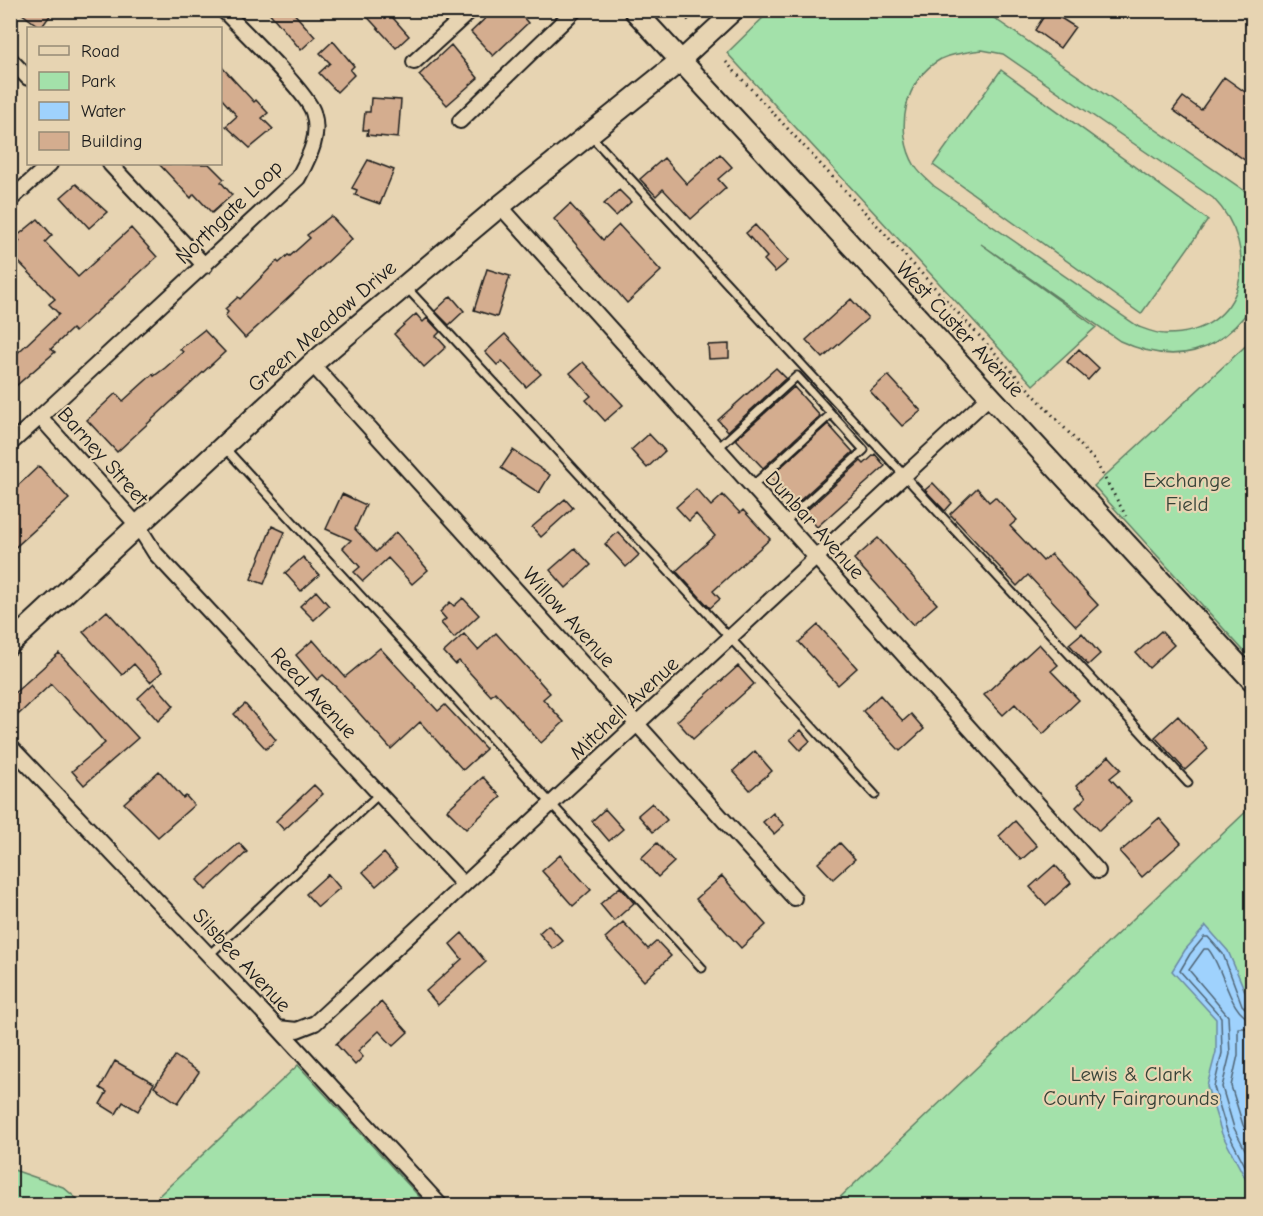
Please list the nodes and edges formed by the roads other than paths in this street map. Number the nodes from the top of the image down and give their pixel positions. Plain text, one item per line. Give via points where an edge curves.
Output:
1 (223, 10) edge
2 (471, 10) edge
3 (575, 10) edge
4 (634, 10) edge
5 (735, 10) edge
6 (10, 59) edge
7 (680, 61) junction
8 (414, 62) dead end
9 (27, 77) edge
10 (460, 121) dead end
11 (588, 134) junction
12 (49, 165) edge
13 (111, 165) edge
14 (10, 200) edge
15 (500, 206) junction
16 (205, 266) junction
17 (405, 286) junction
18 (312, 364) junction
19 (990, 396) junction
20 (831, 414) junction
21 (40, 417) junction
22 (10, 444) edge
23 (223, 447) junction
24 (718, 448) junction
25 (906, 475) junction
26 (752, 486) junction
27 (784, 522) junction
28 (138, 526) junction
29 (816, 558) junction
30 (731, 637) junction
31 (10, 644) edge
32 (1252, 680) edge
33 (637, 724) junction
34 (10, 746) edge
35 (1188, 783) dead end
36 (379, 794) junction
37 (875, 795) dead end
38 (553, 803) junction
39 (1098, 871) dead end
40 (464, 885) junction
41 (794, 898) dead end
42 (209, 955) junction
43 (702, 968) dead end
44 (278, 1028) junction
45 (441, 1206) edge

1 - 16 street, Northgate Loop via 298,91 313,111 316,132 313,150 298,178
2 - 8 street
3 - 10 street
4 - 7 main road, West Custer Avenue
5 - 7 street
6 - 9 street
7 - 11 main road, Green Meadow Drive
7 - 19 main road, West Custer Avenue
11 - 15 main road, Green Meadow Drive
11 - 25 lane
12 - 14 street
13 - 16 street
15 - 17 main road, Green Meadow Drive
15 - 24 street, Dunbar Avenue
16 - 21 street, Northgate Loop
17 - 18 main road, Green Meadow Drive
17 - 30 lane
18 - 23 main road, Green Meadow Drive
18 - 33 street, Willow Avenue
19 - 25 street, Mitchell Avenue
19 - 32 main road, West Custer Avenue
20 - 24 lane via 797,376
20 - 26 lane
20 - 27 lane via 864,450
21 - 22 street, Barney Street
21 - 28 street, Barney Street
23 - 28 main road, Green Meadow Drive
23 - 38 lane
24 - 26 street, Dunbar Avenue
25 - 29 street, Mitchell Avenue
25 - 35 lane
26 - 27 street, Dunbar Avenue
27 - 29 street, Dunbar Avenue
28 - 31 main road, Green Meadow Drive
28 - 36 street, Reed Avenue via 155,553
29 - 30 street, Mitchell Avenue
29 - 39 street, Dunbar Avenue
30 - 33 street, Mitchell Avenue
30 - 37 lane
33 - 38 street, Mitchell Avenue
33 - 41 street, Willow Avenue
34 - 42 street, Silsbee Avenue
36 - 40 street, Reed Avenue
36 - 42 lane
38 - 40 street, Mitchell Avenue
38 - 43 lane
40 - 44 street, Mitchell Avenue via 315,1023 297,1030
42 - 44 street, Silsbee Avenue
44 - 45 street, Silsbee Avenue

